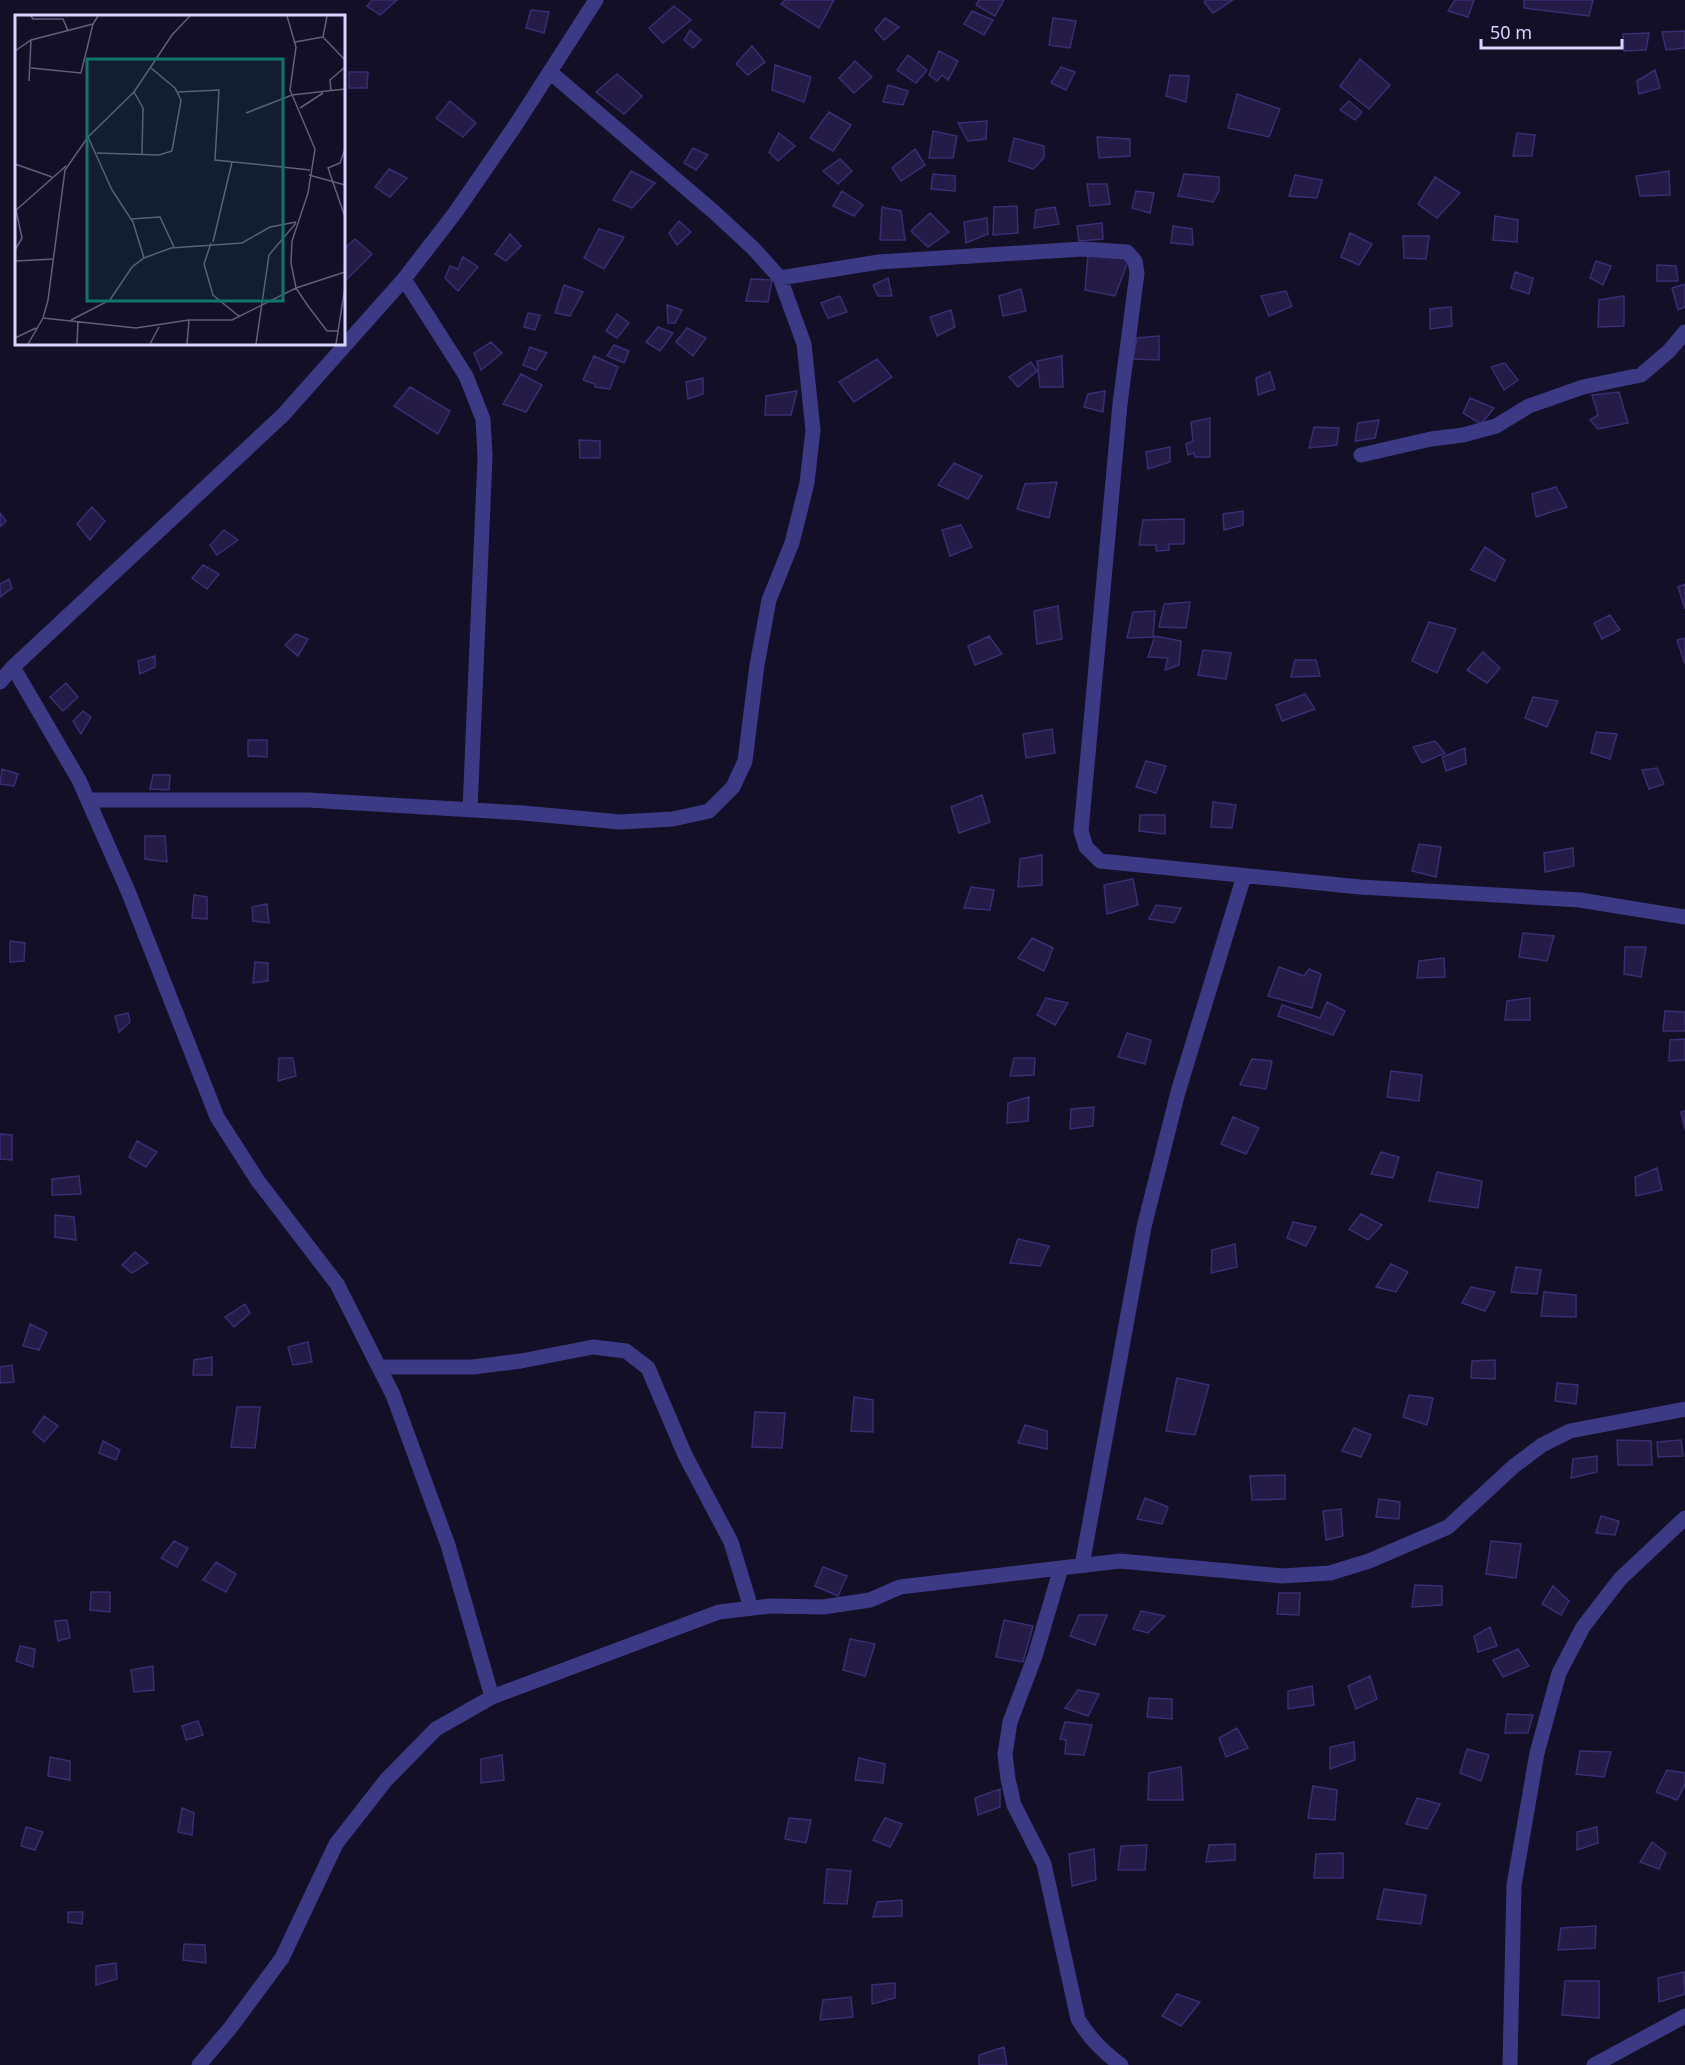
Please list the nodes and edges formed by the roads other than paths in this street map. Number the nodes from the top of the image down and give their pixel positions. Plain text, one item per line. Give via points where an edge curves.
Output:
1 (596, 0) edge
2 (550, 72) junction
3 (780, 278) junction
4 (404, 279) junction
5 (1685, 332) edge
6 (1361, 454) dead end
7 (13, 667) junction
8 (0, 682) edge
9 (88, 800) junction
10 (470, 810) junction
11 (1244, 876) junction
12 (1685, 917) edge
13 (379, 1367) junction
14 (1685, 1409) edge
15 (1685, 1518) edge
16 (1083, 1565) junction
17 (1061, 1568) junction
18 (751, 1608) junction
19 (492, 1697) junction
20 (1685, 2016) edge
21 (199, 2065) edge
22 (1121, 2065) edge
23 (1510, 2065) edge
24 (1594, 2065) edge

1 - 2 street
2 - 3 street via 714,212
2 - 4 street via 455,213
3 - 10 street via 804,344 813,430 807,483 792,543 769,600 745,761 733,787 709,811 674,819 620,822
3 - 11 street via 879,262 1082,249 1127,252 1135,261 1137,273 1120,404 1081,831 1086,847 1100,861
4 - 7 street via 283,416
4 - 10 street via 466,376 483,419 485,457
5 - 6 street via 1641,375 1583,387 1528,406 1496,426
7 - 8 street
7 - 9 street
9 - 10 street via 308,800
9 - 13 street via 217,1117 258,1181 337,1284
11 - 12 street via 1580,900
11 - 16 street via 1178,1092 1144,1227
13 - 18 street via 473,1367 593,1347 626,1351 648,1368 685,1455 732,1542
13 - 19 street via 448,1545
14 - 16 street via 1570,1431 1514,1466 1448,1527 1330,1573 1282,1576 1120,1561
15 - 23 street via 1620,1579 1583,1627 1559,1673 1538,1753 1514,1884
16 - 17 street
17 - 18 street via 900,1587 870,1600 823,1607
17 - 22 street via 1010,1722 1005,1754 1008,1779 1014,1804 1044,1864 1078,2019 1088,2036
18 - 19 street via 719,1612
19 - 21 street via 436,1729 386,1780 336,1844 282,1958
20 - 24 street

